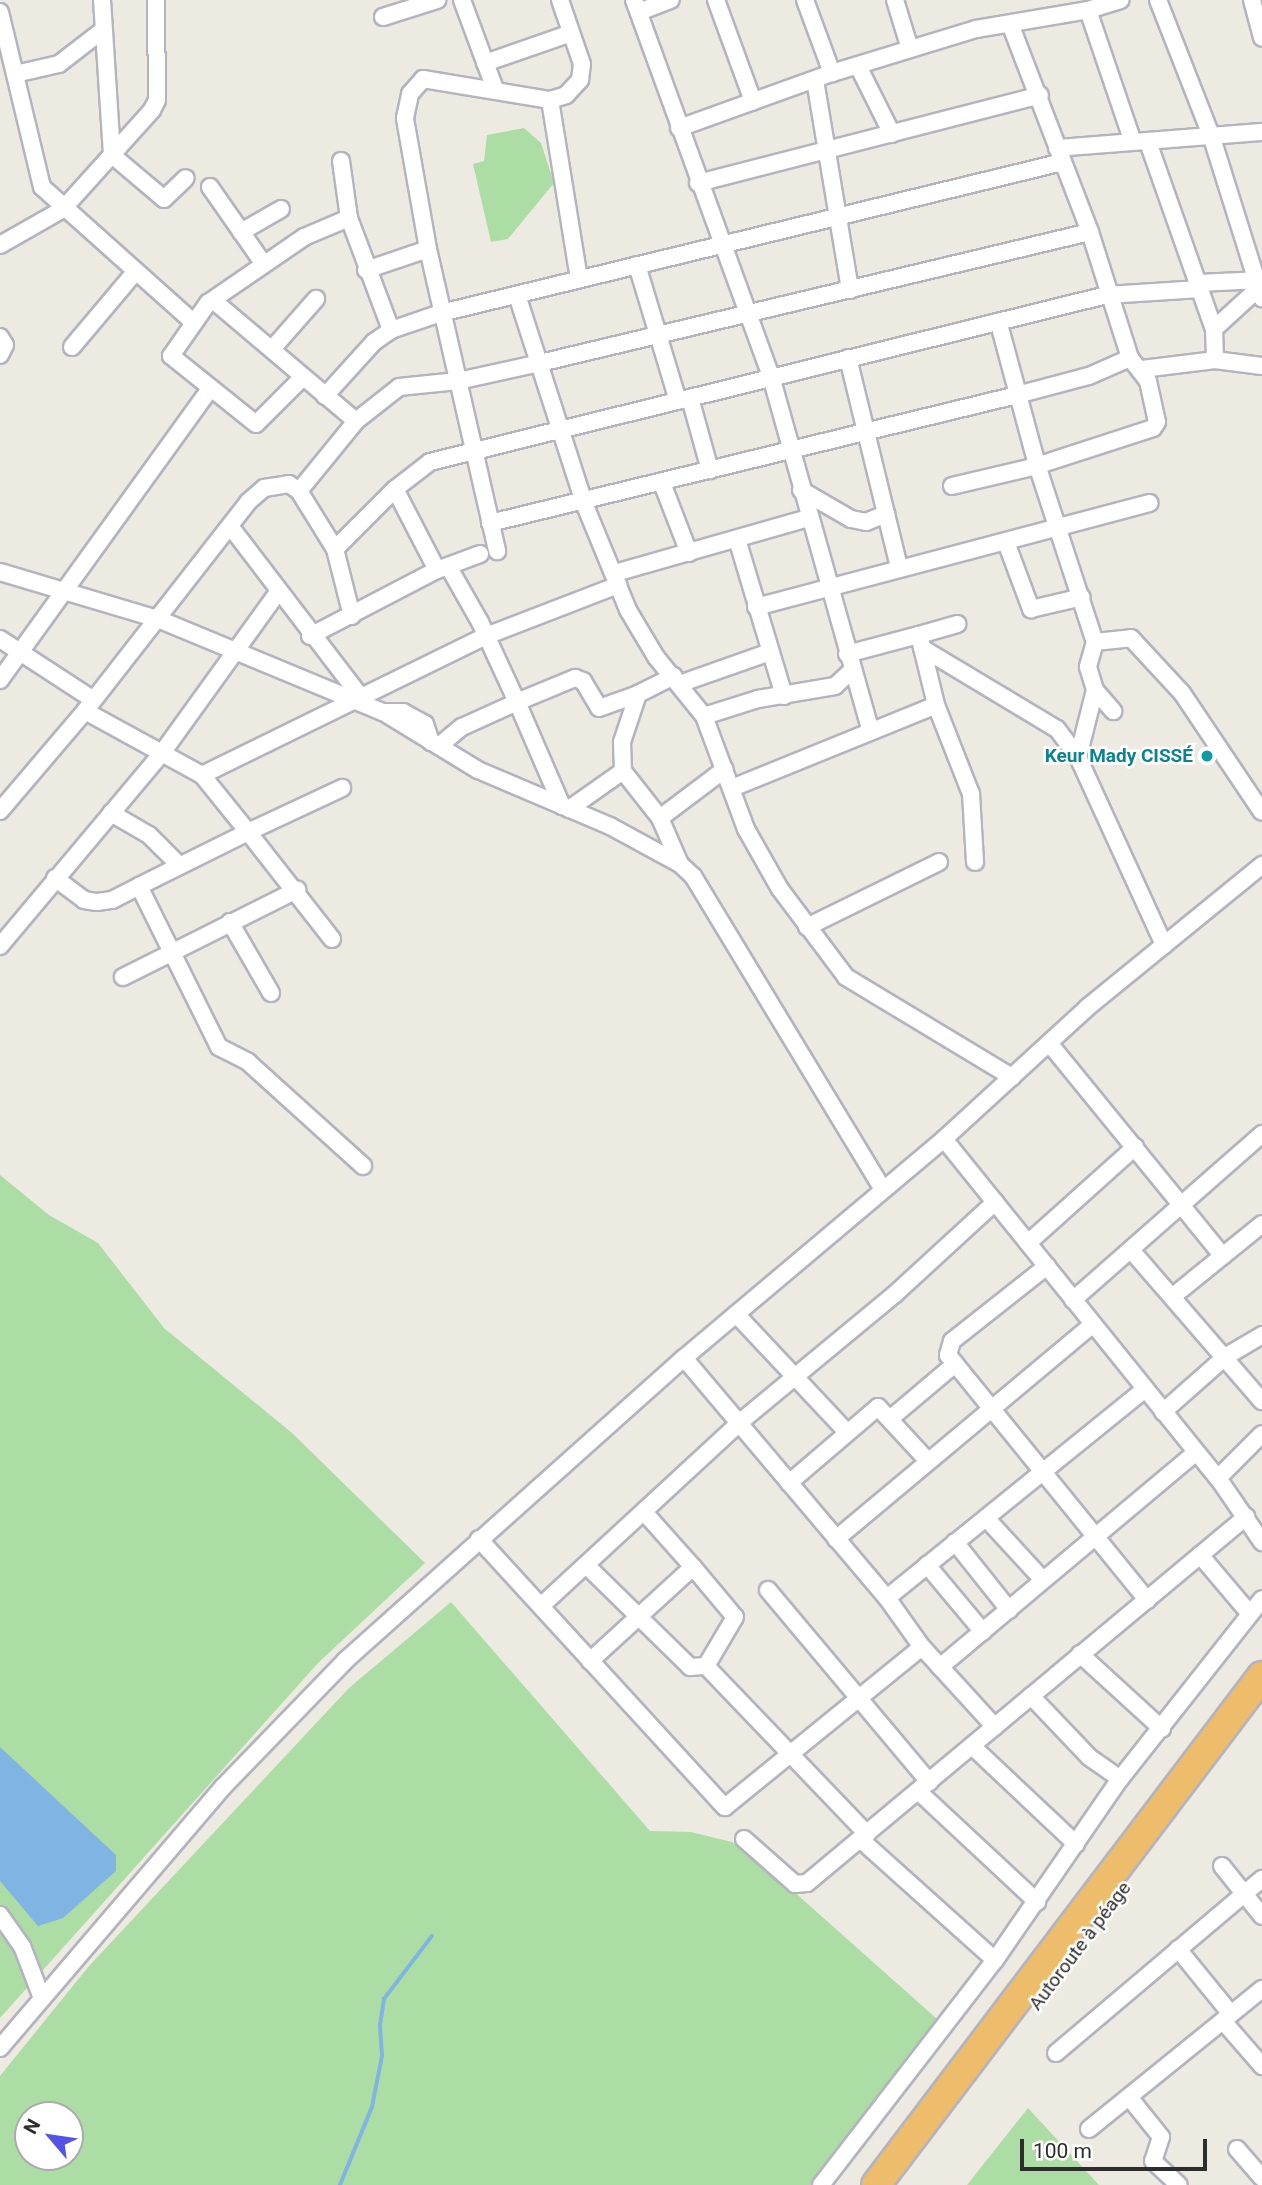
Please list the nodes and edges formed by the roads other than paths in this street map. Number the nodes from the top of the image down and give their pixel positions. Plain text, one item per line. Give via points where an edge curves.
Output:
1 (102, 0) edge
2 (156, 0) edge
3 (437, 0) edge
4 (462, 0) edge
5 (559, 0) edge
6 (671, 0) edge
7 (716, 0) edge
8 (805, 0) edge
9 (895, 0) edge
10 (1121, 0) edge
11 (1158, 0) edge
12 (1252, 0) edge
13 (636, 6) edge
14 (1058, 6) edge
15 (1088, 10) junction
16 (0, 12) edge
17 (383, 17) dead end
18 (1010, 24) junction
19 (103, 30) junction
20 (572, 33) junction
21 (1262, 38) edge
22 (911, 49) junction
23 (485, 63) junction
24 (858, 66) junction
25 (832, 73) junction
26 (15, 74) junction
27 (815, 80) junction
28 (495, 89) junction
29 (1040, 95) junction
30 (550, 100) junction
31 (753, 101) junction
32 (679, 128) junction
33 (1262, 132) edge
34 (892, 134) junction
35 (1212, 138) junction
36 (1140, 142) junction
37 (827, 150) junction
38 (112, 155) junction
39 (1060, 155) junction
40 (341, 161) dead end
41 (186, 178) dead end
42 (698, 183) junction
43 (210, 187) dead end
44 (63, 209) junction
45 (281, 209) dead end
46 (349, 218) junction
47 (838, 218) junction
48 (241, 232) junction
49 (1090, 232) junction
50 (0, 245) edge
51 (721, 245) junction
52 (428, 249) junction
53 (263, 263) junction
54 (637, 265) junction
55 (366, 270) junction
56 (136, 271) junction
57 (579, 279) junction
58 (1199, 286) junction
59 (1260, 286) edge
60 (850, 290) junction
61 (517, 295) junction
62 (1107, 295) junction
63 (316, 299) dead end
64 (214, 301) junction
65 (442, 313) junction
66 (747, 315) junction
67 (193, 322) junction
68 (999, 324) junction
69 (1214, 329) junction
70 (391, 330) junction
71 (659, 336) junction
72 (0, 337) edge
73 (72, 347) dead end
74 (272, 349) junction
75 (0, 355) edge
76 (848, 358) junction
77 (1214, 360) junction
78 (540, 363) junction
79 (1136, 364) junction
80 (1262, 366) edge
81 (303, 377) junction
82 (772, 380) junction
83 (458, 381) junction
84 (209, 390) junction
85 (1017, 395) junction
86 (325, 396) junction
87 (684, 400) junction
88 (356, 421) junction
89 (564, 430) junction
90 (867, 432) junction
91 (788, 449) junction
92 (475, 452) junction
93 (1037, 465) junction
94 (710, 470) junction
95 (662, 482) junction
96 (952, 486) dead end
97 (395, 489) junction
98 (801, 490) junction
99 (299, 491) junction
100 (584, 503) junction
101 (1150, 503) dead end
102 (886, 514) junction
103 (808, 518) junction
104 (490, 523) junction
105 (230, 526) junction
106 (1059, 526) junction
107 (737, 539) junction
108 (1006, 542) junction
109 (335, 549) junction
110 (497, 551) dead end
111 (688, 553) junction
112 (480, 554) dead end
113 (899, 567) junction
114 (442, 568) junction
115 (0, 572) edge
116 (617, 579) junction
117 (830, 589) junction
118 (67, 591) junction
119 (278, 592) junction
120 (1083, 597) junction
121 (756, 607) junction
122 (352, 616) junction
123 (158, 618) junction
124 (957, 624) dead end
125 (310, 636) junction
126 (486, 636) junction
127 (0, 639) edge
128 (920, 641) junction
129 (1096, 642) junction
130 (234, 651) junction
131 (21, 652) junction
132 (770, 652) junction
133 (847, 654) junction
134 (851, 671) junction
135 (0, 680) edge
136 (678, 680) junction
137 (1096, 690) junction
138 (638, 694) junction
139 (356, 696) junction
140 (784, 696) junction
141 (517, 702) junction
142 (89, 705) junction
143 (936, 705) junction
144 (1113, 711) dead end
145 (704, 716) junction
146 (870, 728) junction
147 (435, 744) junction
148 (162, 753) junction
149 (1078, 757) junction
150 (725, 769) junction
151 (623, 771) junction
152 (202, 775) junction
153 (342, 788) dead end
154 (732, 788) junction
155 (566, 808) junction
156 (0, 811) edge
157 (1262, 812) edge
158 (111, 813) junction
159 (660, 818) junction
160 (248, 832) junction
161 (939, 862) dead end
162 (975, 862) dead end
163 (680, 864) junction
164 (179, 865) junction
165 (1261, 870) edge
166 (55, 878) junction
167 (139, 886) junction
168 (297, 890) junction
169 (230, 922) junction
170 (807, 927) junction
171 (332, 939) dead end
172 (1164, 945) junction
173 (0, 946) edge
174 (169, 952) junction
175 (123, 977) dead end
176 (271, 993) dead end
177 (1049, 1043) junction
178 (1012, 1077) junction
179 (1262, 1133) edge
180 (944, 1139) junction
181 (1135, 1147) junction
182 (363, 1166) dead end
183 (882, 1188) junction
184 (995, 1202) junction
185 (1184, 1206) junction
186 (1262, 1224) edge
187 (1028, 1243) junction
188 (1131, 1250) junction
189 (1223, 1256) junction
190 (1046, 1266) junction
191 (1172, 1297) junction
192 (1073, 1300) junction
193 (736, 1314) junction
194 (1093, 1324) junction
195 (1262, 1335) edge
196 (1225, 1357) junction
197 (684, 1358) junction
198 (955, 1364) junction
199 (794, 1378) junction
200 (1145, 1389) junction
201 (1262, 1401) edge
202 (991, 1407) junction
203 (1163, 1412) junction
204 (891, 1418) junction
205 (739, 1423) junction
206 (846, 1431) junction
207 (1262, 1434) edge
208 (1196, 1452) junction
209 (926, 1459) junction
210 (1044, 1472) junction
211 (1218, 1478) junction
212 (789, 1483) junction
213 (644, 1512) junction
214 (1246, 1517) junction
215 (986, 1518) junction
216 (1094, 1536) junction
217 (479, 1539) junction
218 (836, 1539) junction
219 (956, 1542) junction
220 (1262, 1542) edge
221 (1200, 1555) junction
222 (586, 1565) junction
223 (927, 1565) junction
224 (693, 1567) junction
225 (1043, 1580) junction
226 (768, 1590) dead end
227 (887, 1598) junction
228 (1262, 1599) edge
229 (1147, 1600) junction
230 (541, 1606) junction
231 (1009, 1610) junction
232 (1250, 1614) junction
233 (638, 1617) junction
234 (983, 1632) junction
235 (922, 1647) junction
236 (1080, 1654) junction
237 (590, 1661) junction
238 (706, 1665) junction
239 (940, 1667) junction
240 (1262, 1675) edge
241 (1031, 1696) junction
242 (858, 1699) junction
243 (1262, 1707) edge
244 (995, 1727) junction
245 (1162, 1729) junction
246 (972, 1746) junction
247 (792, 1754) junction
248 (1120, 1779) junction
249 (923, 1786) junction
250 (864, 1837) junction
251 (744, 1839) dead end
252 (1076, 1844) junction
253 (1222, 1866) dead end
254 (1262, 1879) edge
255 (1244, 1894) junction
256 (1037, 1902) junction
257 (0, 1915) edge
258 (1262, 1916) edge
259 (1178, 1949) junction
260 (995, 1959) junction
261 (1262, 1989) edge
262 (42, 1998) junction
263 (1227, 2017) junction
264 (0, 2048) edge
265 (1056, 2053) dead end
266 (1262, 2066) edge
267 (1129, 2097) junction
268 (1089, 2129) dead end
269 (1237, 2149) dead end
270 (1262, 2178) edge
271 (821, 2185) edge
272 (876, 2185) edge
273 (898, 2185) edge
274 (1179, 2185) edge

1 - 19 street
2 - 38 street via 157,100
3 - 17 street
4 - 23 street
5 - 20 street
6 - 13 street
7 - 31 street
8 - 25 street
9 - 22 street
10 - 15 street
11 - 35 street
12 - 21 street
13 - 32 street
14 - 15 street
14 - 18 street
15 - 36 street
16 - 26 street
18 - 22 street
18 - 29 street
19 - 26 street via 59,64
19 - 38 street
20 - 23 street
20 - 30 street via 583,64 580,80 566,95
22 - 24 street
23 - 28 street
24 - 25 street
24 - 34 street
25 - 27 street
26 - 44 street via 42,187
27 - 31 street
27 - 37 street
28 - 30 street
28 - 52 street via 423,79 410,94 405,118
29 - 34 street
29 - 39 street
30 - 57 street
31 - 32 street
32 - 42 street
33 - 35 street
34 - 37 street
35 - 36 street
35 - 59 street
36 - 39 street
36 - 58 street
37 - 42 street
37 - 47 street
38 - 41 street via 164,199
38 - 44 street
39 - 47 street
39 - 49 street
40 - 46 street
42 - 51 street
43 - 48 street
44 - 50 street
44 - 56 street
45 - 48 street
46 - 53 street via 304,237
46 - 55 street
47 - 51 street
47 - 60 street
48 - 53 street
49 - 60 street
49 - 62 street
51 - 54 street
51 - 66 street
52 - 55 street
52 - 65 street
53 - 64 street
54 - 57 street
54 - 71 street
55 - 70 street
56 - 67 street
56 - 73 street
57 - 61 street
58 - 59 street
58 - 62 street
58 - 69 street
59 - 69 street
60 - 66 street
61 - 65 street
61 - 78 street
62 - 68 street
62 - 79 street
63 - 74 street
64 - 67 street
64 - 74 street
65 - 70 street
65 - 83 street
66 - 71 street
66 - 82 street
67 - 84 street via 171,356
68 - 76 street
68 - 85 street
69 - 77 street
70 - 86 street via 358,357
71 - 78 street
71 - 87 street
72 - 75 street via 5,345
74 - 81 street
76 - 82 street
76 - 90 street
77 - 79 street
77 - 80 street
78 - 83 street
78 - 89 street
79 - 85 street
79 - 93 street via 1156,426
81 - 84 street via 256,424
81 - 86 street
82 - 87 street
82 - 91 street
83 - 88 street via 399,387
83 - 92 street
84 - 118 street
85 - 90 street
85 - 93 street
86 - 88 street
87 - 89 street
87 - 94 street
88 - 99 street
89 - 92 street
89 - 100 street
90 - 91 street
90 - 102 street
91 - 94 street
91 - 98 street
92 - 97 street via 430,462
92 - 104 street
93 - 96 street
93 - 106 street
94 - 95 street
95 - 100 street
95 - 111 street
97 - 109 street
97 - 114 street
98 - 102 street via 851,519 866,522
98 - 103 street
99 - 105 street via 289,484 264,488
99 - 109 street
100 - 104 street
100 - 116 street
101 - 106 street
102 - 113 street
103 - 107 street
103 - 117 street
104 - 110 street
105 - 119 street
105 - 123 street
106 - 108 street
106 - 120 street
107 - 111 street
107 - 121 street
108 - 113 street
108 - 120 street via 1031,609
109 - 122 street
111 - 116 street
112 - 114 street
113 - 117 street
114 - 122 street
114 - 126 street
115 - 118 street
116 - 126 street
116 - 136 street via 656,657
117 - 121 street
117 - 133 street
118 - 123 street
118 - 131 street
119 - 125 street
119 - 130 street
120 - 129 street
121 - 132 street
122 - 125 street
123 - 130 street
123 - 142 street
124 - 128 street
125 - 139 street
126 - 139 street
126 - 141 street
127 - 131 street
128 - 133 street
128 - 143 street
128 - 149 street via 1057,729
129 - 137 street via 1088,667
129 - 157 street via 1131,638 1182,693
130 - 139 street
130 - 148 street
131 - 135 street
131 - 142 street
132 - 136 street
132 - 140 street
133 - 134 street
134 - 140 street via 835,686
134 - 146 street
136 - 138 street
136 - 145 street
137 - 144 street
137 - 149 street
138 - 141 street via 599,708 583,681 575,678
138 - 151 street via 622,742
139 - 147 street via 383,712 403,712 417,719
139 - 152 street
140 - 145 street
141 - 147 street
141 - 155 street
142 - 148 street
142 - 156 street
143 - 146 street
143 - 162 street via 971,794
145 - 150 street
146 - 154 street
147 - 155 street via 478,770
148 - 152 street
148 - 158 street
149 - 172 street
150 - 154 street
150 - 159 street
151 - 155 street
151 - 159 street
152 - 160 street
153 - 160 street
154 - 170 street via 746,829
155 - 163 street
158 - 164 street via 149,835
158 - 166 street
159 - 163 street
160 - 164 street
160 - 168 street
161 - 170 street
163 - 183 street via 705,894
164 - 167 street
165 - 172 street
166 - 167 street via 84,900 97,902 113,900
166 - 173 street
167 - 174 street
168 - 169 street
168 - 171 street
169 - 174 street
169 - 176 street
170 - 178 street via 846,977
172 - 177 street
174 - 175 street
174 - 182 street via 219,1046 248,1062
177 - 178 street
177 - 181 street
178 - 180 street
179 - 185 street
180 - 183 street
180 - 184 street
181 - 185 street
181 - 187 street
183 - 193 street
184 - 187 street
184 - 199 street
185 - 188 street
185 - 189 street
186 - 189 street
187 - 190 street
188 - 191 street
188 - 192 street
189 - 191 street
190 - 192 street
190 - 198 street via 952,1341 948,1355
191 - 196 street
192 - 194 street
193 - 197 street
193 - 199 street
194 - 200 street
194 - 202 street
195 - 196 street
196 - 201 street
196 - 203 street
197 - 205 street
197 - 217 street
198 - 202 street
198 - 204 street
199 - 205 street
199 - 206 street
200 - 203 street
200 - 210 street
202 - 209 street
202 - 210 street
203 - 208 street
204 - 206 street via 878,1407
204 - 209 street
205 - 212 street
205 - 213 street
206 - 212 street
207 - 211 street
208 - 211 street
208 - 216 street
209 - 218 street
210 - 215 street
210 - 216 street
211 - 214 street
212 - 218 street
213 - 222 street
213 - 224 street
214 - 220 street
214 - 221 street
215 - 219 street
215 - 225 street
216 - 225 street
216 - 229 street
217 - 230 street
217 - 262 street via 287,1718
218 - 227 street
219 - 223 street
219 - 231 street
221 - 229 street
221 - 232 street
222 - 230 street
222 - 233 street
223 - 227 street
223 - 234 street
224 - 233 street
224 - 238 street via 735,1617
225 - 231 street
226 - 242 street
227 - 235 street
228 - 232 street
229 - 236 street
230 - 237 street
231 - 234 street
232 - 245 street
233 - 237 street
233 - 238 street via 690,1667 701,1670
234 - 239 street
235 - 239 street
235 - 242 street
236 - 241 street
236 - 245 street
237 - 247 street via 721,1805 729,1805
238 - 247 street
239 - 244 street
240 - 272 highway
241 - 244 street
241 - 248 street via 1061,1731
242 - 247 street
242 - 249 street
243 - 273 highway, Autoroute à péage
244 - 246 street
245 - 248 street
246 - 249 street
246 - 252 street
247 - 250 street
248 - 252 street
249 - 250 street
249 - 256 street
250 - 251 street via 802,1885
250 - 260 street
252 - 256 street
253 - 255 street
254 - 255 street
255 - 258 street
255 - 259 street
256 - 260 street
257 - 262 street via 22,1946
259 - 263 street
259 - 265 street
260 - 271 street
261 - 263 street
262 - 264 street
263 - 266 street
263 - 267 street
267 - 268 street
267 - 274 street via 1161,2137 1153,2161
269 - 270 street

